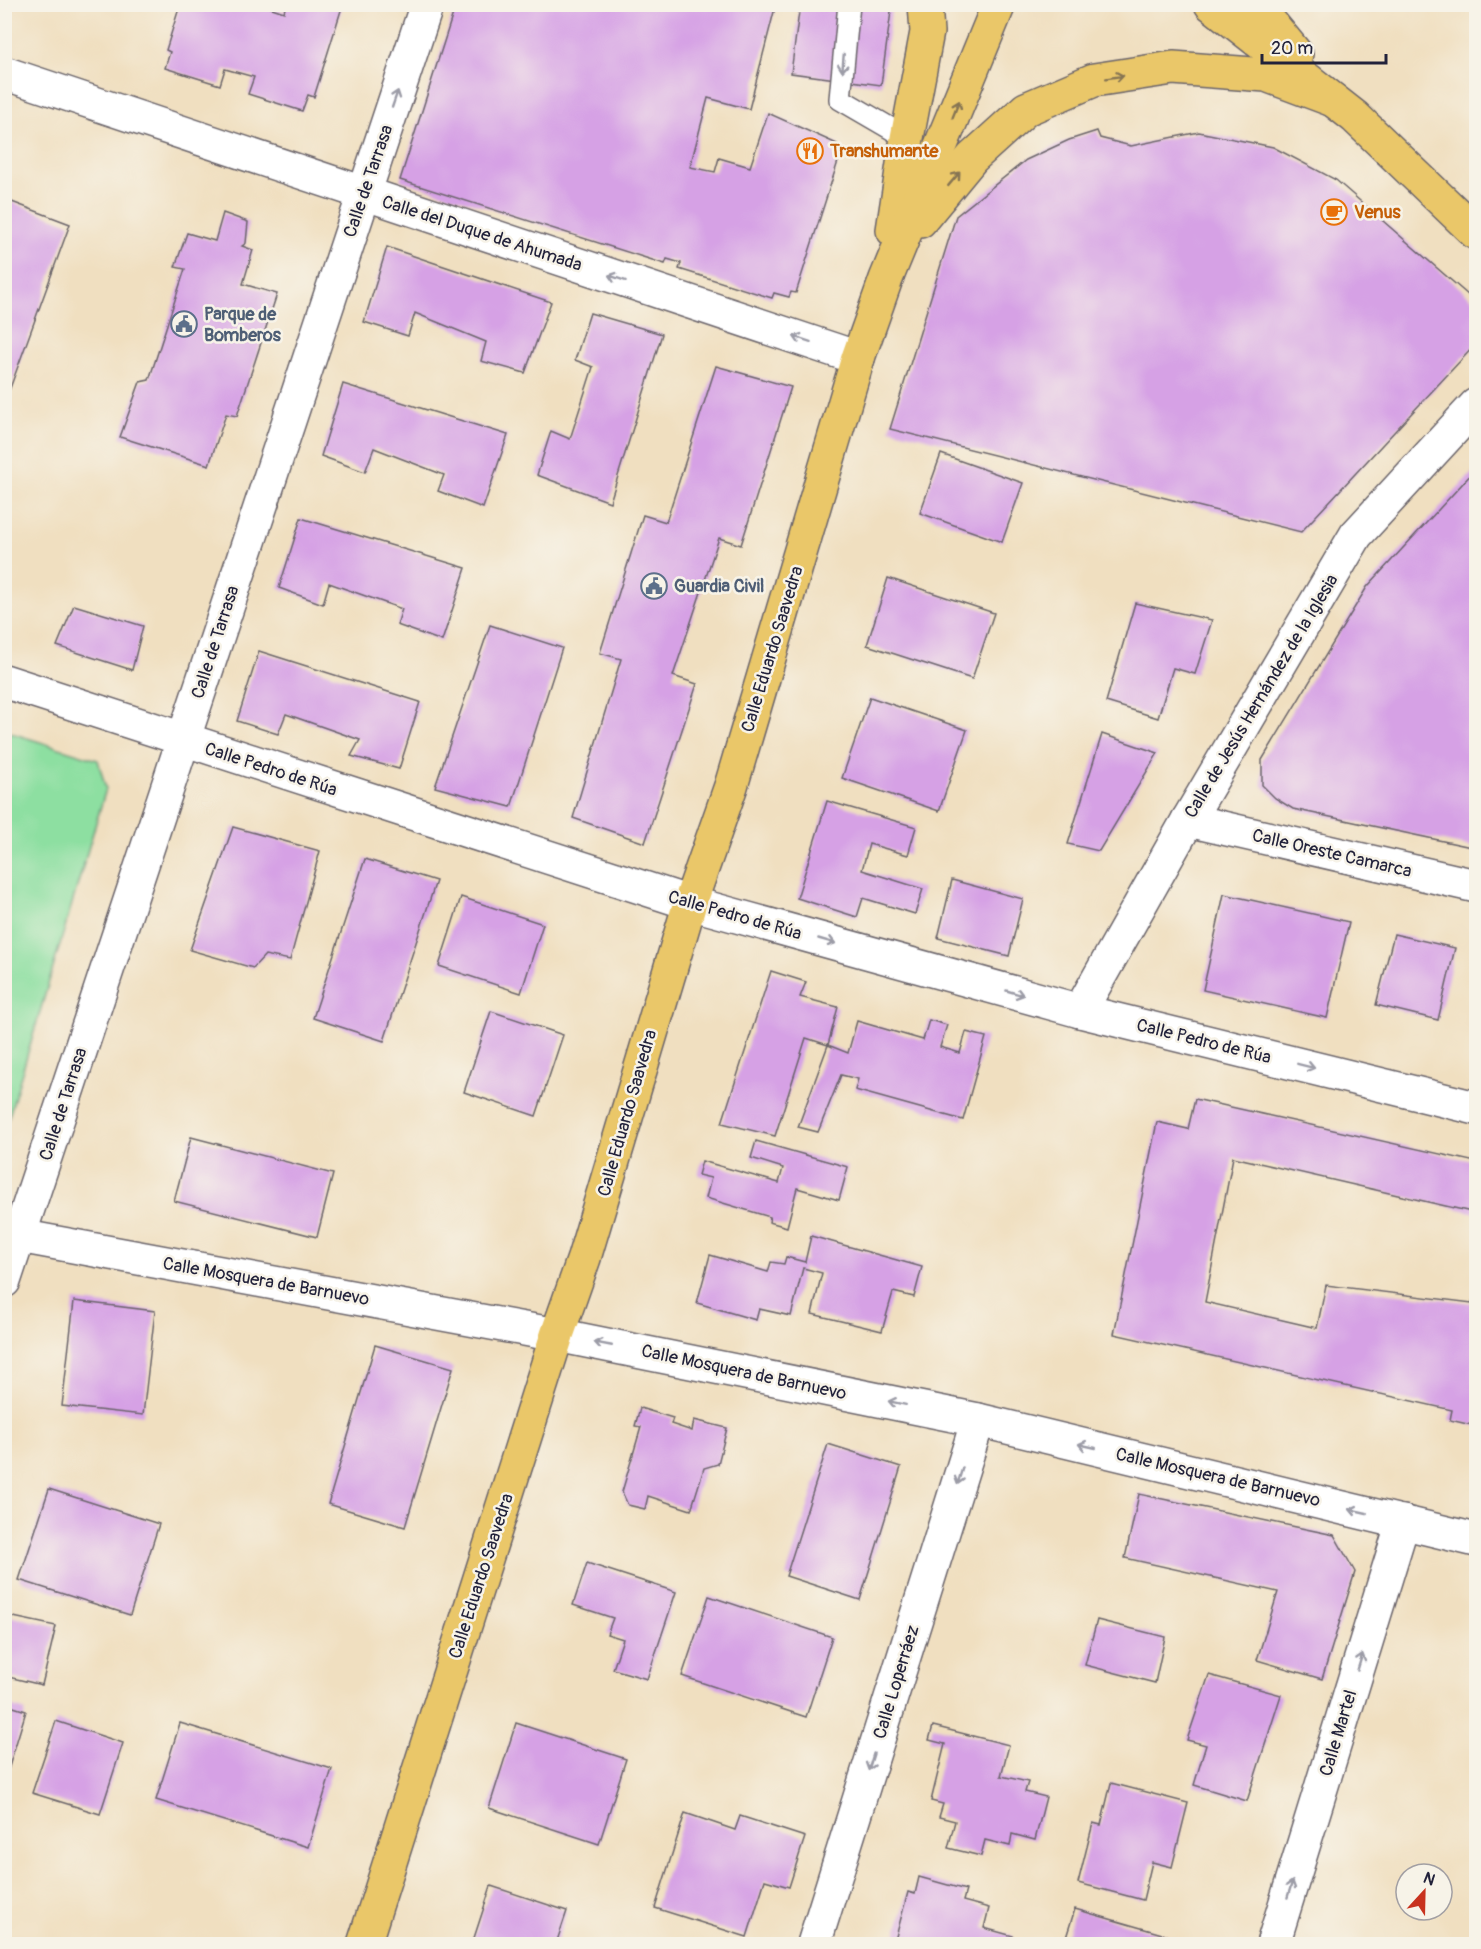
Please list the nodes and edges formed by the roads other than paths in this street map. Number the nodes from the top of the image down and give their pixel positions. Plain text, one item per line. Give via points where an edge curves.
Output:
1 (428, 4) edge
2 (849, 4) edge
3 (925, 4) edge
4 (999, 4) edge
5 (1211, 4) edge
6 (1256, 4) edge
7 (4, 73) edge
8 (1333, 100) junction
9 (907, 138) junction
10 (363, 194) junction
11 (1476, 233) edge
12 (886, 279) junction
13 (858, 358) junction
14 (1476, 405) edge
15 (4, 681) edge
16 (183, 740) junction
17 (1188, 820) junction
18 (1476, 886) edge
19 (690, 903) junction
20 (1080, 1011) junction
21 (1476, 1108) edge
22 (12, 1235) edge
23 (4, 1281) edge
24 (557, 1335) junction
25 (978, 1420) junction
26 (1402, 1522) junction
27 (1476, 1540) edge
28 (364, 1944) edge
29 (814, 1944) edge
30 (1273, 1944) edge

10 -> 1 street, Calle de Tarrasa
2 -> 9 lane via 840,99
3 - 9 main road via 927,32
12 -> 4 main road
5 - 8 main road
6 - 8 main road
7 - 10 street, Calle del Duque de Ahumada
8 - 11 main road
12 -> 8 main road via 921,219 972,158 1026,109 1094,80 1173,68 1266,75
9 - 12 main road
13 -> 10 street, Calle del Duque de Ahumada
10 - 16 street, Calle de Tarrasa
12 - 13 main road, Calle Eduardo Saavedra
13 - 19 main road, Calle Eduardo Saavedra via 731,786
14 - 17 street, Calle de Jesús Hernández de la Iglesia via 1356,536
15 - 16 street, Calle Pedro de Rúa
16 - 19 street, Calle Pedro de Rúa
16 - 22 street, Calle de Tarrasa
17 - 18 street, Calle Oreste Camarca
17 - 20 street, Calle de Jesús Hernández de la Iglesia
19 -> 20 street, Calle Pedro de Rúa
19 - 24 main road, Calle Eduardo Saavedra via 584,1258
20 -> 21 street, Calle Pedro de Rúa
22 - 23 street, Calle de Tarrasa
22 - 24 street, Calle Mosquera de Barnuevo
25 -> 24 street, Calle Mosquera de Barnuevo
24 - 28 main road, Calle Eduardo Saavedra
26 -> 25 street, Calle Mosquera de Barnuevo
25 -> 29 street, Calle Loperráez
26 - 27 street, Calle Mosquera de Barnuevo
30 -> 26 street, Calle Martel

